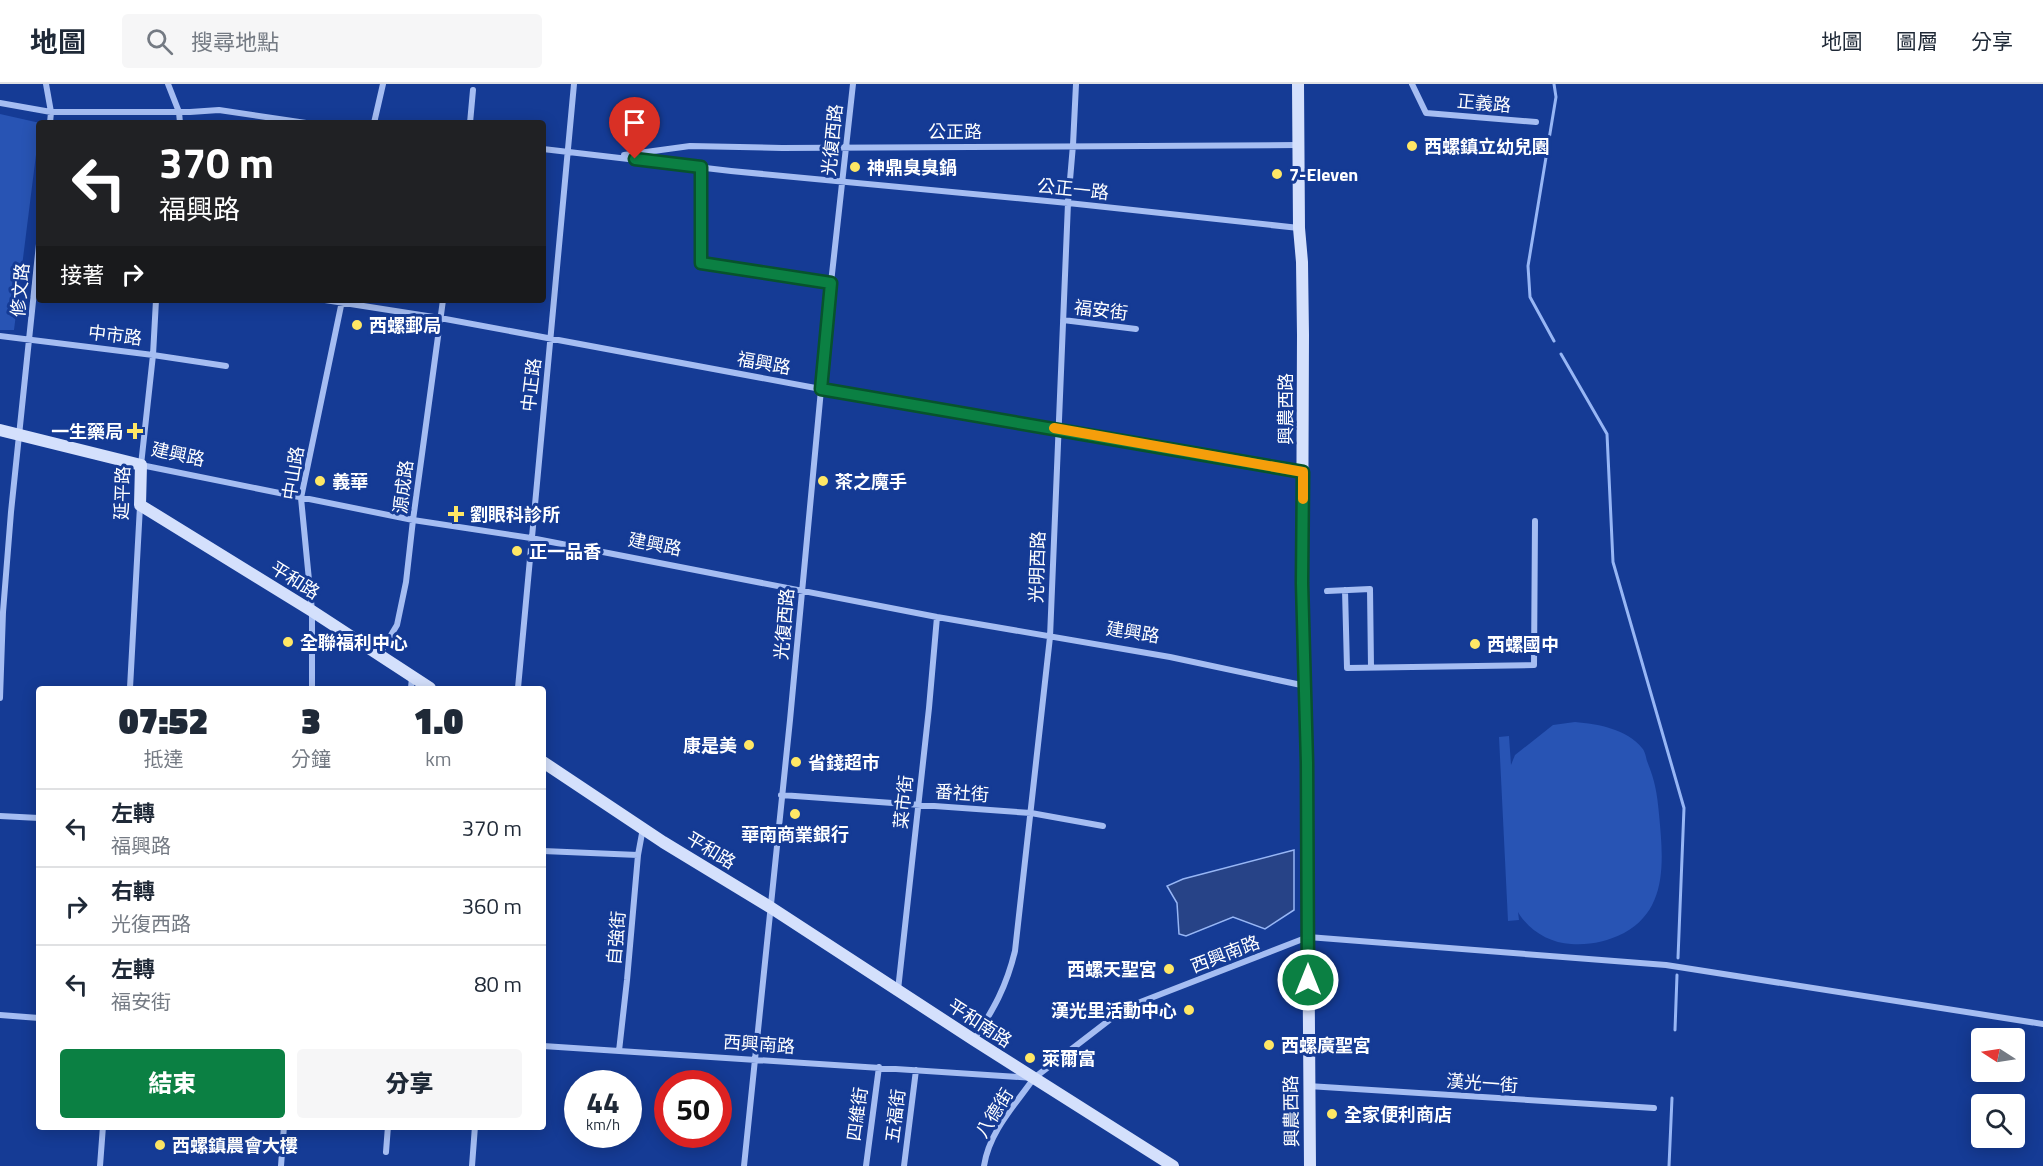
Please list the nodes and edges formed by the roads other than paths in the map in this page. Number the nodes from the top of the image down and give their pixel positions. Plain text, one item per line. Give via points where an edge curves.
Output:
1 (46, 84) edge
2 (168, 84) edge
3 (383, 84) edge
4 (574, 84) edge
5 (853, 84) edge
6 (1076, 84) edge
7 (1298, 84) edge
8 (1412, 84) edge
9 (473, 90) dead end
10 (0, 103) edge
11 (51, 112) junction
12 (179, 112) junction
13 (50, 120) edge
14 (180, 120) edge
15 (286, 120) edge
16 (375, 120) edge
17 (470, 120) edge
18 (1536, 122) dead end
19 (1073, 145) junction
20 (1298, 146) junction
21 (847, 147) junction
22 (546, 149) edge
23 (568, 151) junction
24 (613, 156) junction
25 (701, 167) junction
26 (843, 181) junction
27 (1068, 203) junction
28 (1299, 228) junction
29 (36, 276) edge
30 (831, 283) junction
31 (156, 303) edge
32 (342, 303) edge
33 (348, 303) edge
34 (442, 303) edge
35 (440, 318) junction
36 (1063, 320) junction
37 (1136, 329) dead end
38 (0, 336) edge
39 (551, 339) junction
40 (30, 341) junction
41 (153, 355) junction
42 (226, 366) dead end
43 (821, 389) junction
44 (1059, 429) junction
45 (0, 430) edge
46 (19, 434) junction
47 (141, 465) junction
48 (1303, 472) junction
49 (302, 498) junction
50 (140, 505) junction
51 (413, 520) junction
52 (1535, 521) dead end
53 (531, 538) junction
54 (1345, 590) junction
55 (802, 591) junction
56 (1327, 591) dead end
57 (312, 611) junction
58 (2, 612) edge
59 (937, 617) junction
60 (1050, 637) junction
61 (380, 655) junction
62 (1371, 667) junction
63 (0, 673) edge
64 (411, 682) edge
65 (130, 686) edge
66 (312, 686) edge
67 (518, 686) edge
68 (1305, 686) junction
69 (0, 698) edge
70 (546, 764) edge
71 (782, 795) junction
72 (918, 806) junction
73 (1031, 813) junction
74 (0, 816) edge
75 (36, 818) edge
76 (1103, 826) dead end
77 (644, 827) junction
78 (546, 851) edge
79 (638, 855) junction
80 (770, 907) junction
81 (1308, 937) junction
82 (898, 990) junction
83 (0, 1016) edge
84 (36, 1018) edge
85 (2043, 1024) edge
86 (974, 1040) junction
87 (546, 1046) edge
88 (619, 1051) junction
89 (755, 1058) junction
90 (879, 1067) junction
91 (916, 1070) junction
92 (1034, 1078) junction
93 (1308, 1086) junction
94 (1654, 1108) dead end
95 (103, 1130) edge
96 (284, 1130) edge
97 (388, 1130) edge
98 (475, 1130) edge
99 (386, 1152) dead end
100 (100, 1166) edge
101 (281, 1166) edge
102 (472, 1166) edge
103 (744, 1166) edge
104 (866, 1166) edge
105 (904, 1166) edge
106 (984, 1166) edge
107 (1173, 1166) edge
108 (1310, 1166) edge

1 - 11 street
2 - 12 street
3 - 16 street
4 - 23 street, 中正路
5 - 21 street, 光復西路
6 - 19 street, 光明西路
7 - 20 main road, 興農西路
8 - 18 street, 正義路 via 1426,113
9 - 17 street
10 - 11 street
11 - 12 street
11 - 13 street
12 - 14 street
12 - 15 street via 219,110
19 - 20 street, 公正路
19 - 21 street, 公正路
19 - 27 street, 光明西路
20 - 28 main road, 興農西路
21 - 24 street, 公正路 via 690,146
21 - 26 street, 光復西路
22 - 23 street, 公正路
23 - 24 street, 公正路
23 - 39 street, 中正路
24 - 25 street, 公正路
25 - 26 street, 公正路
25 - 30 street via 701,263
26 - 27 street, 公正一路
26 - 30 street, 光復西路
27 - 28 street, 公正一路
27 - 36 street, 光明西路
28 - 48 main road, 興農西路
29 - 40 street, 修文路
30 - 43 street, 光復西路
31 - 41 street, 延平路
32 - 49 street, 中山路
33 - 35 street, 福興路
34 - 35 street, 源成路
35 - 39 street, 福興路
35 - 51 street, 源成路
36 - 37 street, 福安街
36 - 44 street, 光明西路
38 - 40 street, 中市路
39 - 43 street, 福興路
39 - 53 street, 中正路
40 - 41 street, 中市路
40 - 46 street, 修文路
41 - 42 street, 中市路
41 - 47 street, 延平路
43 - 44 street, 福興路
43 - 55 street, 光復西路
44 - 48 street, 福興路
44 - 60 street, 光明西路
45 - 46 main road, 建興路
46 - 47 main road, 建興路
46 - 58 street, 修文路
47 - 49 street, 建興路
47 - 50 main road, 延平路
48 - 68 main road, 興農西路
49 - 51 street, 建興路
49 - 57 street, 中山路
50 - 57 main road, 平和路
50 - 65 street, 延平路
51 - 53 street, 建興路
51 - 61 street, 源成路 via 397,625
52 - 62 street via 1534,665
53 - 55 street, 建興路
53 - 67 street, 中正路
54 - 56 street
54 - 62 street via 1370,590
54 - 62 street via 1347,668
55 - 59 street, 建興路
55 - 71 street, 光復西路
57 - 61 main road, 平和路
57 - 66 street, 中山路
58 - 63 street, 修文路
59 - 60 street, 建興路
59 - 72 street, 菜市街
60 - 68 street, 建興路 via 1170,657
60 - 73 street, 光明西路
61 - 64 main road, 平和路
63 - 69 street, 修文路
68 - 81 main road, 興農西路
70 - 77 main road, 平和路
71 - 72 street, 番社街
71 - 80 street, 光復西路
72 - 73 street, 番社街
72 - 82 street, 菜市街
73 - 76 street, 番社街
73 - 86 street, 光明西路 via 1015,951 1008,979
74 - 75 street
77 - 79 street, 自強街
77 - 80 main road, 平和路
78 - 79 street
79 - 88 street, 自強街
80 - 82 main road, 平和南路
80 - 89 street, 光復西路
81 - 85 street, 西興南路 via 1690,969
81 - 92 street, 西興南路 via 1125,1008
81 - 93 main road, 興農西路
82 - 86 main road, 平和南路
83 - 84 street
86 - 92 main road, 平和南路
87 - 88 street, 西興南路
88 - 89 street, 西興南路
89 - 90 street, 西興南路
89 - 103 street, 光復西路
90 - 91 street, 西興南路
90 - 104 street, 四維街
91 - 92 street, 西興南路
91 - 105 street, 五福街
92 - 106 street, 八德街 via 998,1129
92 - 107 main road, 平和南路
93 - 94 street, 漢光一街
93 - 108 main road, 興農西路
95 - 100 street
96 - 101 street
97 - 99 street
98 - 102 street

